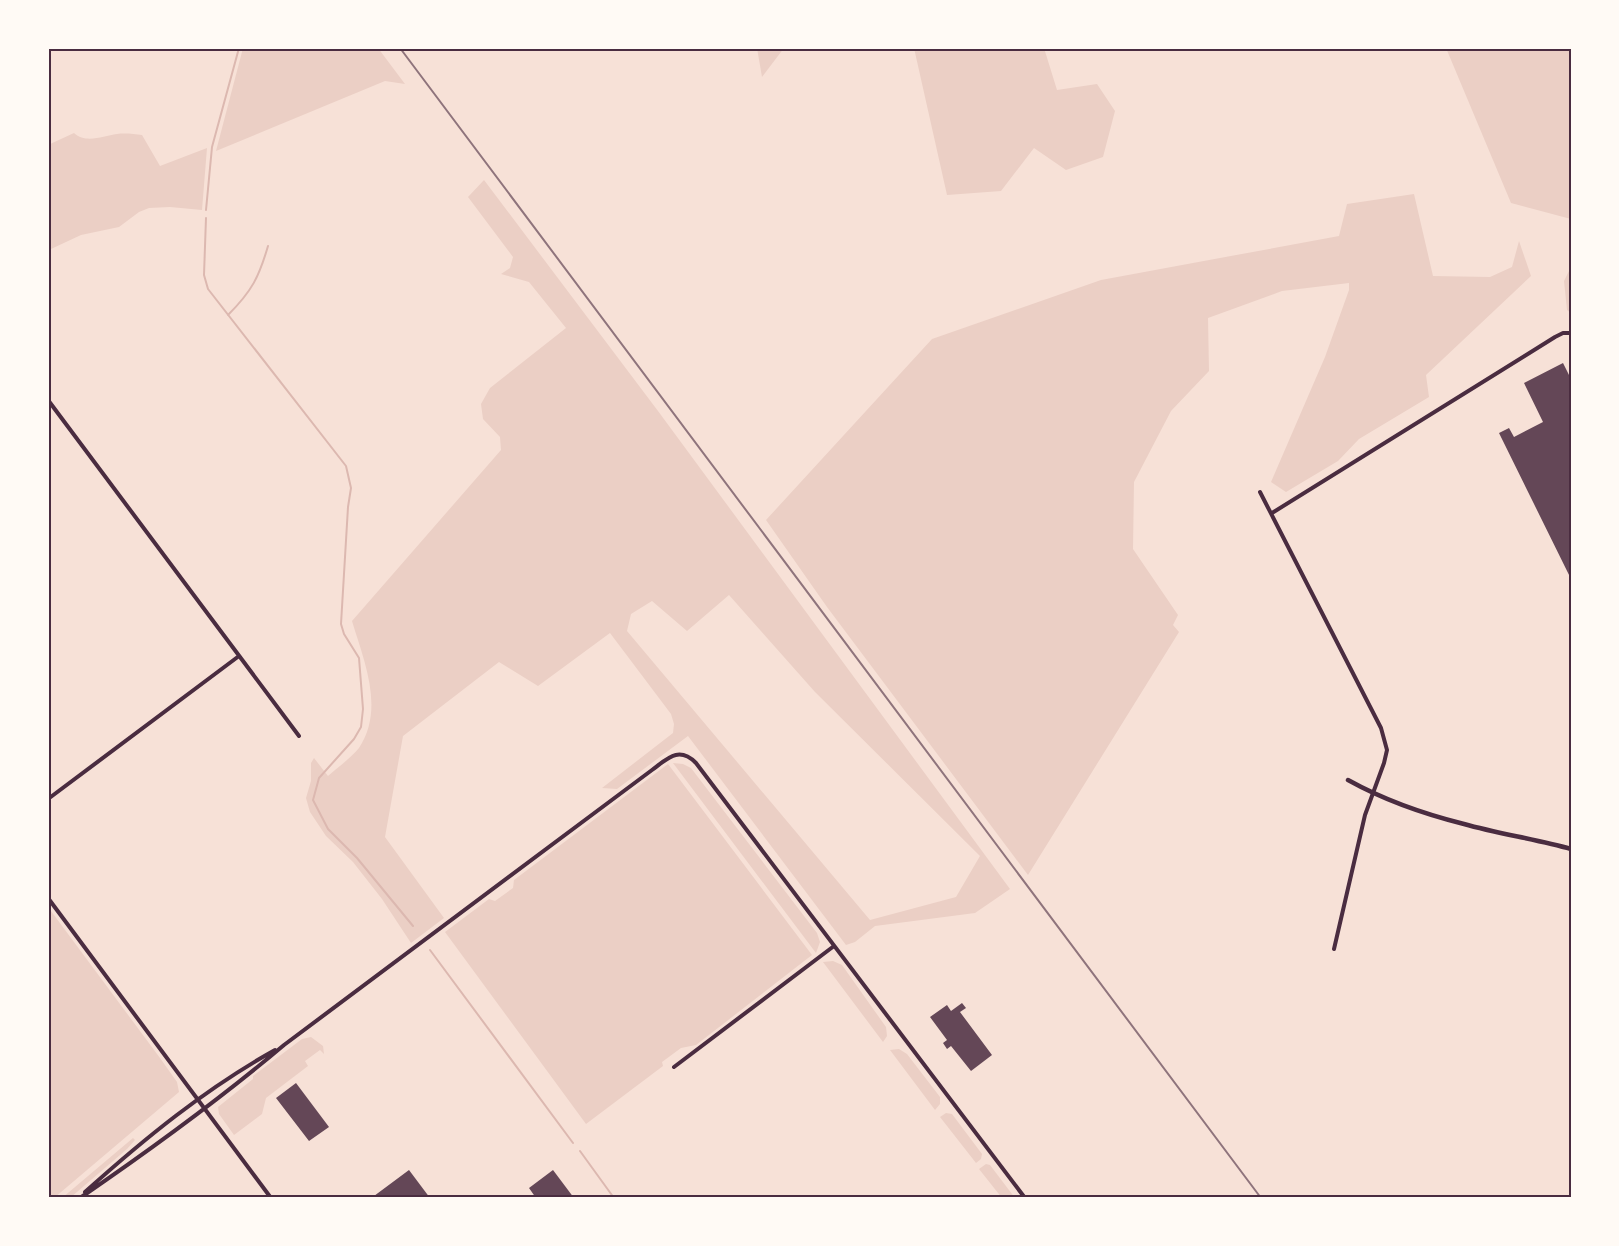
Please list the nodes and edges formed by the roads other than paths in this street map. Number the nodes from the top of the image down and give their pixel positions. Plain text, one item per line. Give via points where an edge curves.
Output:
1 (1571, 333) edge
2 (48, 400) edge
3 (1260, 492) dead end
4 (1272, 513) junction
5 (239, 656) junction
6 (299, 736) dead end
7 (1348, 780) dead end
8 (1373, 793) junction
9 (48, 799) edge
10 (1571, 849) edge
11 (48, 898) edge
12 (834, 946) junction
13 (1334, 949) dead end
14 (284, 1045) junction
15 (674, 1068) dead end
16 (197, 1099) junction
17 (204, 1108) junction
18 (79, 1198) edge
19 (271, 1198) edge
20 (1025, 1198) edge

1 - 4 street via 1555,337
2 - 5 street
3 - 4 street
4 - 8 street via 1381,728 1387,750
5 - 6 street
5 - 9 street
7 - 8 street
8 - 10 street via 1447,820
8 - 13 street
11 - 16 street
12 - 14 street via 696,763 686,754 676,755
12 - 15 street
12 - 20 street
14 - 16 street
14 - 17 street
16 - 17 street
16 - 18 street
17 - 18 street
17 - 19 street

